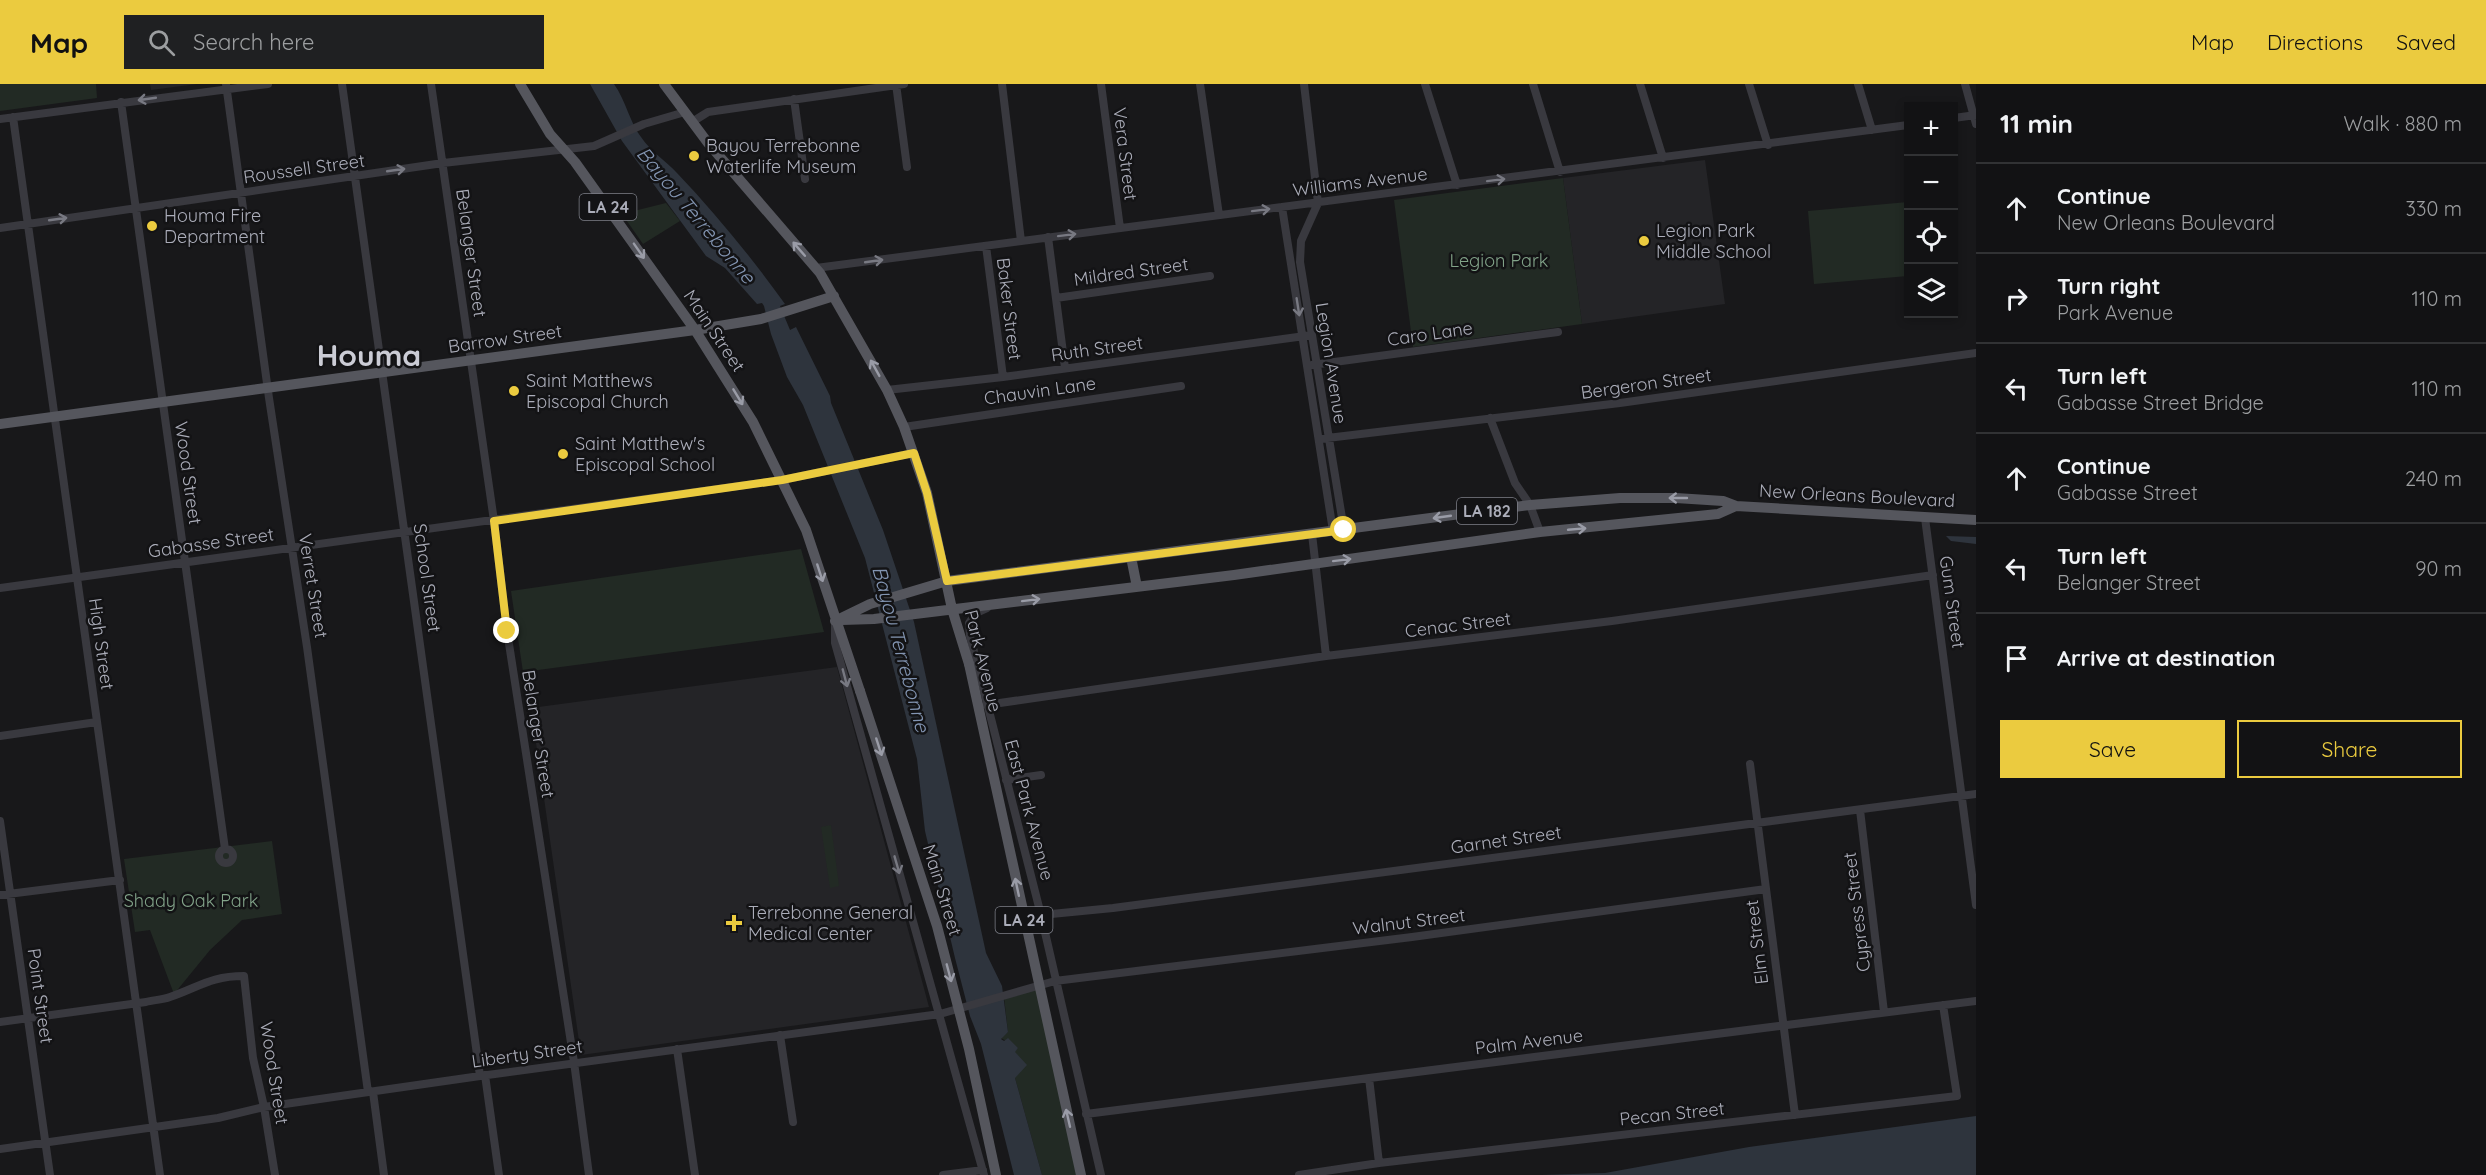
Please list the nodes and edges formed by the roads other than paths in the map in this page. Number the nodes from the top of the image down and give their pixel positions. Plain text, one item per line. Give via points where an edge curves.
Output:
1 (268, 84) edge
2 (342, 84) edge
3 (431, 84) edge
4 (520, 84) edge
5 (664, 84) edge
6 (899, 84) edge
7 (1002, 84) edge
8 (1101, 84) edge
9 (1200, 84) edge
10 (1304, 84) edge
11 (1425, 84) edge
12 (1533, 84) edge
13 (1640, 84) edge
14 (1749, 84) edge
15 (1858, 84) edge
16 (1965, 84) edge
17 (226, 86) edge
18 (794, 99) junction
19 (121, 102) junction
20 (685, 112) junction
21 (1975, 115) edge
22 (13, 117) junction
23 (1958, 117) edge
24 (0, 119) edge
25 (692, 122) junction
26 (1976, 124) edge
27 (1904, 126) edge
28 (1872, 130) junction
29 (1768, 145) junction
30 (565, 150) junction
31 (1663, 158) junction
32 (443, 163) junction
33 (907, 167) dead end
34 (1560, 172) junction
35 (355, 176) junction
36 (805, 179) dead end
37 (1457, 185) junction
38 (242, 193) junction
39 (1318, 203) junction
40 (1282, 207) junction
41 (135, 208) junction
42 (1219, 215) junction
43 (28, 224) junction
44 (0, 228) edge
45 (1120, 228) junction
46 (1048, 237) junction
47 (1021, 241) junction
48 (986, 246) junction
49 (816, 268) junction
50 (1296, 268) junction
51 (1210, 276) dead end
52 (834, 296) junction
53 (1056, 298) junction
54 (695, 330) junction
55 (1558, 332) dead end
56 (1312, 335) junction
57 (1303, 336) junction
58 (1976, 353) edge
59 (470, 360) junction
60 (1312, 365) junction
61 (1065, 368) junction
62 (381, 372) junction
63 (1003, 377) junction
64 (1181, 386) dead end
65 (268, 388) junction
66 (887, 390) junction
67 (163, 402) junction
68 (54, 416) junction
69 (1490, 418) junction
70 (0, 424) edge
71 (904, 427) junction
72 (1323, 438) junction
73 (914, 453) junction
74 (782, 480) junction
75 (1530, 506) junction
76 (1736, 506) junction
77 (1925, 518) junction
78 (1976, 520) edge
79 (494, 521) junction
80 (1339, 531) junction
81 (405, 532) junction
82 (1540, 532) junction
83 (1312, 534) junction
84 (291, 547) junction
85 (1131, 557) junction
86 (185, 562) junction
87 (1315, 564) junction
88 (1933, 575) junction
89 (77, 577) junction
90 (947, 581) junction
91 (1137, 587) junction
92 (0, 588) edge
93 (992, 605) junction
94 (952, 609) junction
95 (835, 621) junction
96 (1326, 656) junction
97 (986, 705) junction
98 (97, 723) junction
99 (0, 736) edge
100 (1750, 764) dead end
101 (1041, 775) dead end
102 (1006, 780) junction
103 (1976, 794) edge
104 (1962, 796) junction
105 (1860, 810) junction
106 (0, 821) edge
107 (1758, 823) junction
108 (225, 849) dead end
109 (120, 880) junction
110 (1766, 889) junction
111 (11, 894) junction
112 (0, 895) edge
113 (1976, 905) edge
114 (1041, 915) junction
115 (1055, 981) junction
116 (1976, 1000) edge
117 (135, 1003) junction
118 (1943, 1005) junction
119 (1884, 1012) junction
120 (940, 1014) junction
121 (28, 1018) junction
122 (0, 1022) edge
123 (1782, 1025) junction
124 (780, 1035) junction
125 (677, 1049) junction
126 (574, 1062) junction
127 (482, 1075) junction
128 (1369, 1078) junction
129 (370, 1092) junction
130 (264, 1107) junction
131 (1086, 1114) junction
132 (1795, 1115) junction
133 (793, 1122) dead end
134 (153, 1126) junction
135 (46, 1142) junction
136 (0, 1149) edge
137 (1379, 1163) junction
138 (983, 1173) edge
139 (50, 1175) edge
140 (160, 1175) edge
141 (275, 1175) edge
142 (384, 1175) edge
143 (499, 1175) edge
144 (589, 1175) edge
145 (695, 1175) edge
146 (943, 1175) edge
147 (996, 1175) edge
148 (1081, 1175) edge
149 (1101, 1175) edge
150 (1299, 1175) edge

1 - 17 street
2 - 35 street, School Street
3 - 32 street, Belanger Street
4 - 30 main road, Main Street / LA 24 via 550,134
5 - 20 main road, Park Avenue / LA 24
6 - 18 street
6 - 33 street
7 - 47 street
8 - 45 street, Vera Street
9 - 42 street
10 - 39 street
11 - 37 street
12 - 34 street
13 - 31 street
14 - 29 street
15 - 28 street
16 - 21 street
17 -> 19 street
17 - 38 street, Verret Street
18 - 25 street via 708,112
18 - 36 street
19 - 22 street
19 - 41 street, Wood Street
20 - 25 main road, Park Avenue / LA 24
20 - 30 street, Roussell Street via 644,124 594,146
21 - 23 street
21 - 26 street
22 - 24 street
22 - 43 street, High Street
49 -> 25 main road, Park Avenue / LA 24
27 - 28 street, Williams Avenue
28 - 29 street, Williams Avenue
29 - 31 street, Williams Avenue
30 - 32 street, Roussell Street
30 -> 54 main road, Main Street / LA 24
31 - 34 street, Williams Avenue
35 -> 32 street, Roussell Street
32 - 59 street, Belanger Street
37 -> 34 street, Williams Avenue
35 - 38 street, Roussell Street
35 - 62 street, School Street
37 - 39 street, Williams Avenue
38 - 41 street, Roussell Street
38 - 65 street, Verret Street
39 - 40 street, Williams Avenue
39 - 50 street, Legion Avenue via 1301,241
42 -> 40 street, Williams Avenue
40 - 50 street, Legion Avenue
43 -> 41 street, Roussell Street
41 - 67 street, Wood Street
42 - 45 street, Williams Avenue
43 - 44 street, Roussell Street
43 - 68 street, High Street
46 -> 45 street, Williams Avenue
46 - 47 street, Williams Avenue
46 - 53 street
47 - 48 street, Williams Avenue
49 -> 48 street, Williams Avenue
48 - 63 street, Baker Street
49 - 52 main road, Park Avenue / LA 24
50 - 56 street, Legion Avenue
50 -> 57 street, Legion Avenue
51 - 53 street, Mildred Street
52 - 54 main road, Barrow Street via 761,319
66 -> 52 main road, Park Avenue / LA 24
53 - 61 street
54 - 59 main road, Barrow Street
54 -> 74 main road, Main Street / LA 24 via 753,422
55 - 60 street, Caro Lane
56 - 57 street, Ruth Street
56 - 60 street, Legion Avenue
57 - 60 street, Legion Avenue
57 - 61 street, Ruth Street
58 - 69 street, Bergeron Street
59 - 62 main road, Barrow Street
59 - 79 street, Belanger Street
60 - 72 street, Legion Avenue
61 - 63 street, Ruth Street
62 - 65 main road, Barrow Street
62 - 81 street, School Street
63 - 66 street, Ruth Street
64 - 71 street, Chauvin Lane
65 - 67 main road, Barrow Street
65 - 84 street, Verret Street
66 - 71 main road, Park Avenue / LA 24
67 - 68 main road, Barrow Street
67 - 86 street, Wood Street
68 - 70 main road, Barrow Street
68 - 89 street, High Street
69 - 72 street, Bergeron Street
69 - 75 street via 1515,483
71 - 73 main road, Park Avenue / LA 24
72 - 80 street, Legion Avenue
73 - 74 street, Gabasse Street
73 - 90 main road, Park Avenue / LA 24
74 - 79 street, Gabasse Street
74 -> 95 main road, Main Street / LA 24 via 806,530
76 -> 75 main road, New Orleans Boulevard / LA 182 via 1723,501 1676,498 1620,498
75 -> 80 main road, New Orleans Boulevard / LA 182
75 - 82 street
76 - 77 main road, New Orleans Boulevard / LA 182
82 -> 76 main road, New Orleans Boulevard / LA 182 via 1718,514
77 - 78 main road, New Orleans Boulevard / LA 182
77 - 88 street, Gum Street
79 - 81 street, Gabasse Street
79 - 126 street, Belanger Street via 507,631
80 - 83 main road, New Orleans Boulevard / LA 182
81 - 84 street, Gabasse Street
81 - 127 street, School Street
87 -> 82 main road, New Orleans Boulevard / LA 182
83 - 85 main road, New Orleans Boulevard / LA 182
83 - 87 street
84 - 86 street, Gabasse Street
84 - 129 street, Verret Street
85 - 90 main road, New Orleans Boulevard / LA 182
85 - 91 main road
86 - 89 street, Gabasse Street
86 - 108 street, Wood Street
87 - 91 main road, New Orleans Boulevard / LA 182
87 - 96 street
88 - 96 street, Cenac Street via 1612,621
88 - 104 street, Gum Street
89 - 92 street, Gabasse Street
89 - 98 street, High Street
90 - 94 main road, Park Avenue / LA 24
90 - 95 main road, LA 182 via 870,604
93 -> 91 main road, New Orleans Boulevard / LA 182
93 - 94 main road, New Orleans Boulevard / LA 182
93 - 97 street, East Park Avenue via 976,613 969,623
94 - 95 main road, LA 182
148 -> 94 main road, Park Avenue / LA 24, bridge via 969,664
95 -> 120 street, Main Street via 835,643
95 -> 147 main road, Main Street / LA 24, bridge via 937,926 969,1048
96 - 97 street, Cenac Street
97 - 102 street, East Park Avenue
98 - 99 street
98 - 109 street, High Street
100 - 107 street, Elm Street
101 - 102 street
102 - 114 street, East Park Avenue
103 - 104 street, Garnet Street
104 - 105 street, Garnet Street
104 - 113 street, Gum Street
105 - 107 street, Garnet Street
105 - 119 street, Cypress Street
106 - 111 street, Point Street
107 - 110 street, Elm Street
107 - 114 street, Garnet Street
109 - 111 street
109 - 117 street, High Street
110 - 115 street, Walnut Street
110 - 123 street, Elm Street
111 - 112 street
111 - 121 street, Point Street
114 - 115 street, East Park Avenue
115 - 120 street, Liberty Street
115 - 131 street, East Park Avenue
116 - 118 street, Palm Avenue
117 - 121 street
117 - 130 street, Wood Street via 169,998 223,976 244,976 253,1058
117 - 134 street, High Street
118 - 119 street, Palm Avenue
118 - 132 street, Pecan Street via 1956,1096
119 - 123 street, Palm Avenue
120 - 124 street, Liberty Street
120 - 138 street, Main Street
121 - 122 street
121 - 135 street, Point Street
123 - 128 street, Palm Avenue
123 - 132 street, Elm Street
124 - 125 street, Liberty Street
124 - 133 street
125 - 126 street, Liberty Street
125 - 145 street
126 - 127 street, Liberty Street
126 - 144 street, Belanger Street
127 - 129 street, Liberty Street
127 - 143 street, School Street
128 - 131 street, Palm Avenue
128 - 137 street
129 - 130 street, Liberty Street
129 - 142 street, Verret Street
130 - 134 street, Liberty Street via 218,1118
130 - 141 street, Wood Street
131 - 149 street, East Park Avenue
132 - 137 street, Pecan Street
134 - 135 street, Liberty Street
134 - 140 street, High Street
135 - 136 street, Liberty Street
135 - 139 street, Point Street
137 - 150 street, Pecan Street
138 - 146 street

